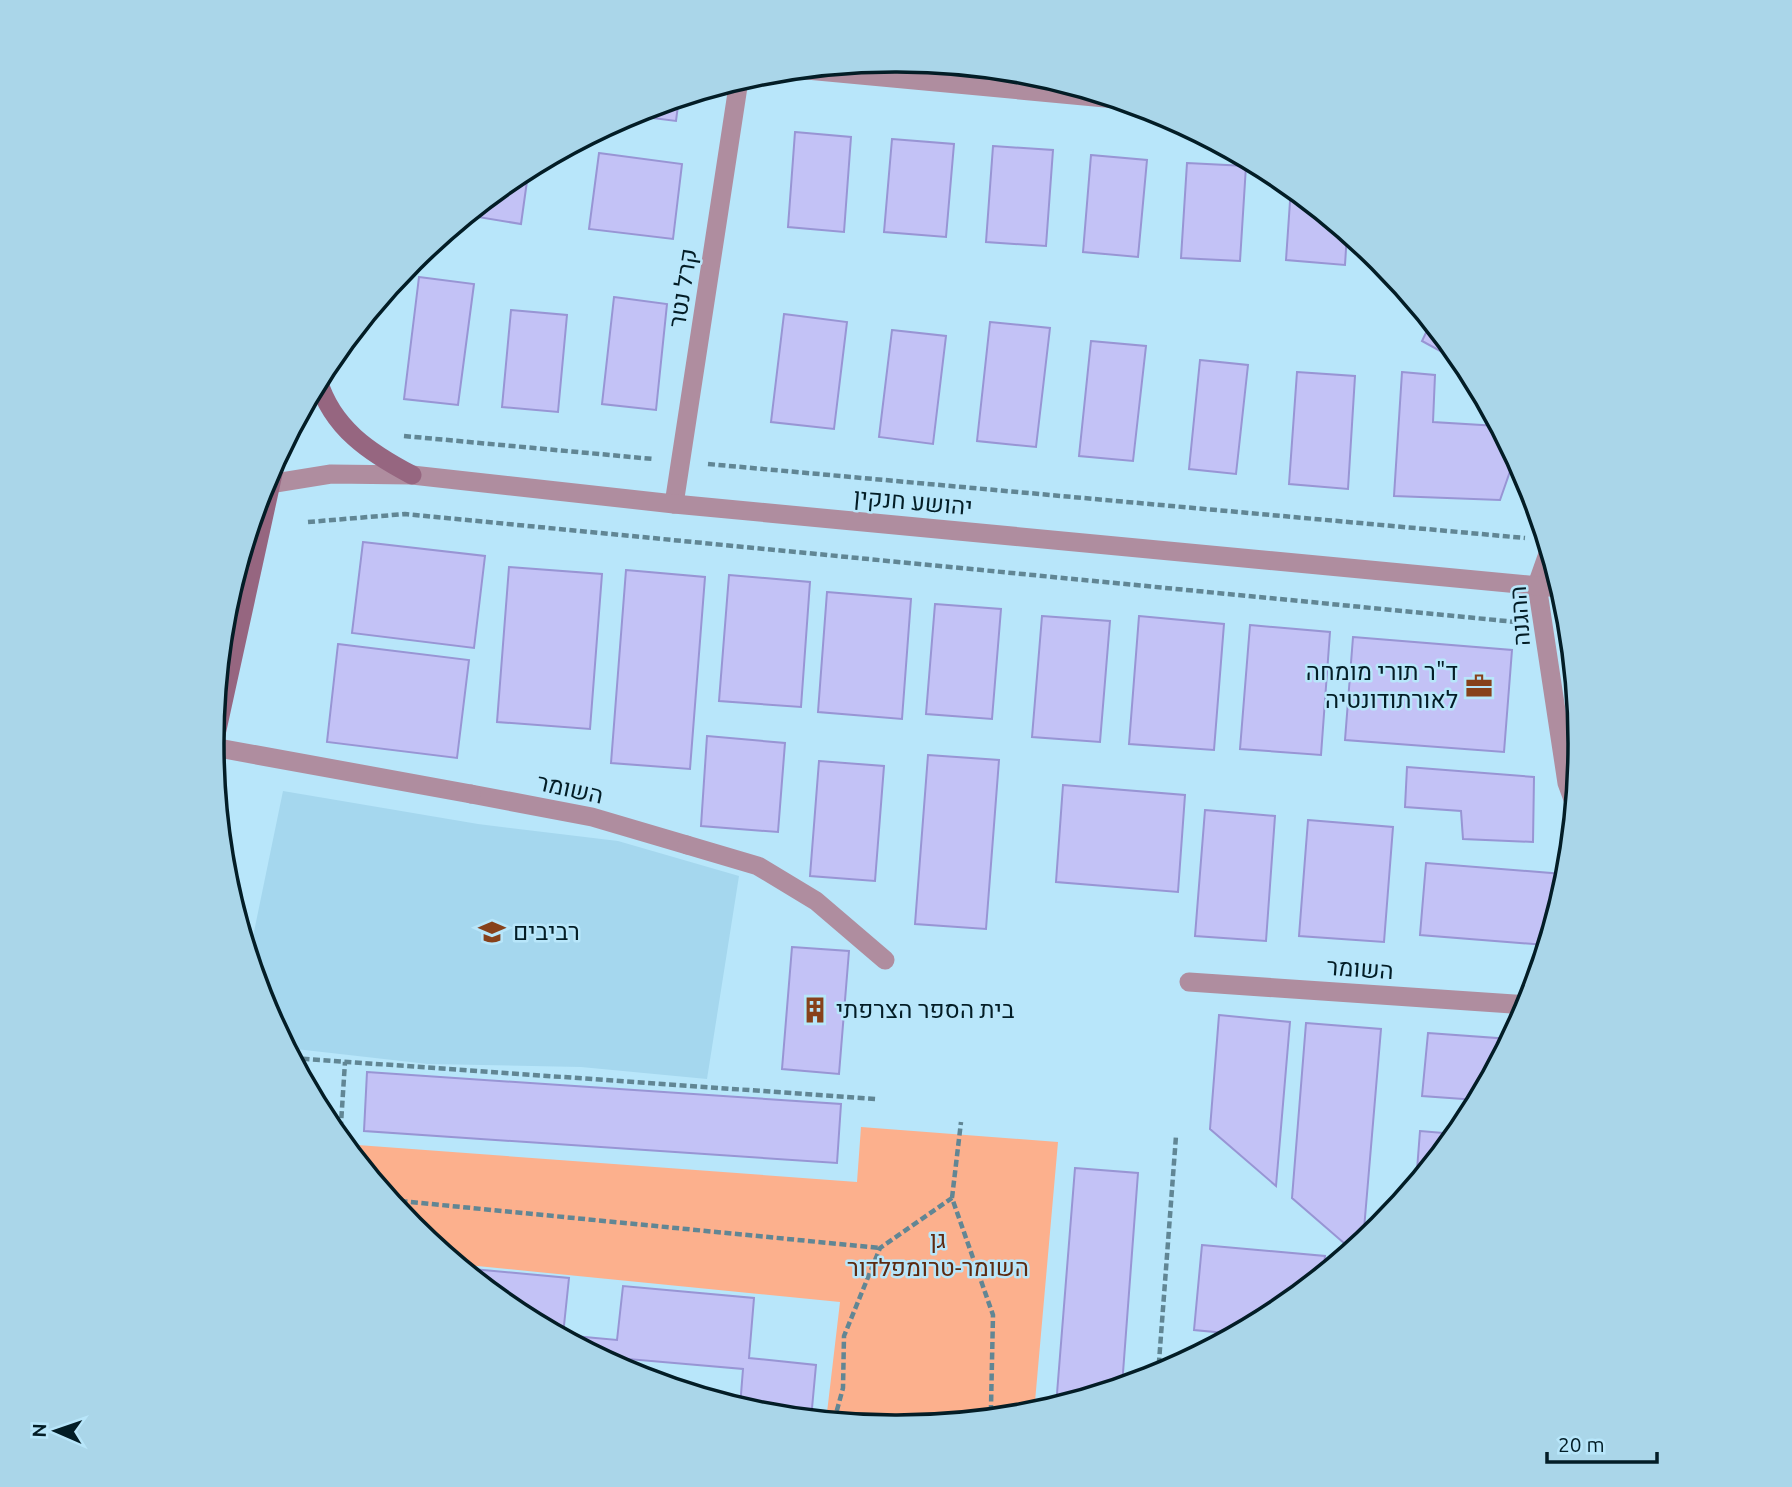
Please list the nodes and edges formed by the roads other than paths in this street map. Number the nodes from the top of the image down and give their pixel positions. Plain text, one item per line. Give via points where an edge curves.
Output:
1 (845, 74) edge
2 (738, 91) edge
3 (1068, 94) edge
4 (323, 394) edge
5 (412, 475) junction
6 (277, 482) edge
7 (674, 504) junction
8 (254, 547) edge
9 (1544, 566) edge
10 (1537, 585) junction
11 (1549, 587) edge
12 (229, 672) edge
13 (224, 750) edge
14 (1566, 779) edge
15 (884, 960) dead end
16 (1189, 982) dead end
17 (1516, 1004) edge

1 - 3 street
2 - 7 street, קרל נטר
4 - 5 main road via 338,421 362,446
5 - 6 street, יהושע חנקין via 331,474
5 - 7 street, יהושע חנקין
7 - 10 street, יהושע חנקין
8 - 12 main road
9 - 10 street, ההגנה
10 - 11 street, יהושע חנקין
10 - 14 street, ההגנה
13 - 15 street, השומר via 592,817 758,866 817,901
16 - 17 street, השומר

